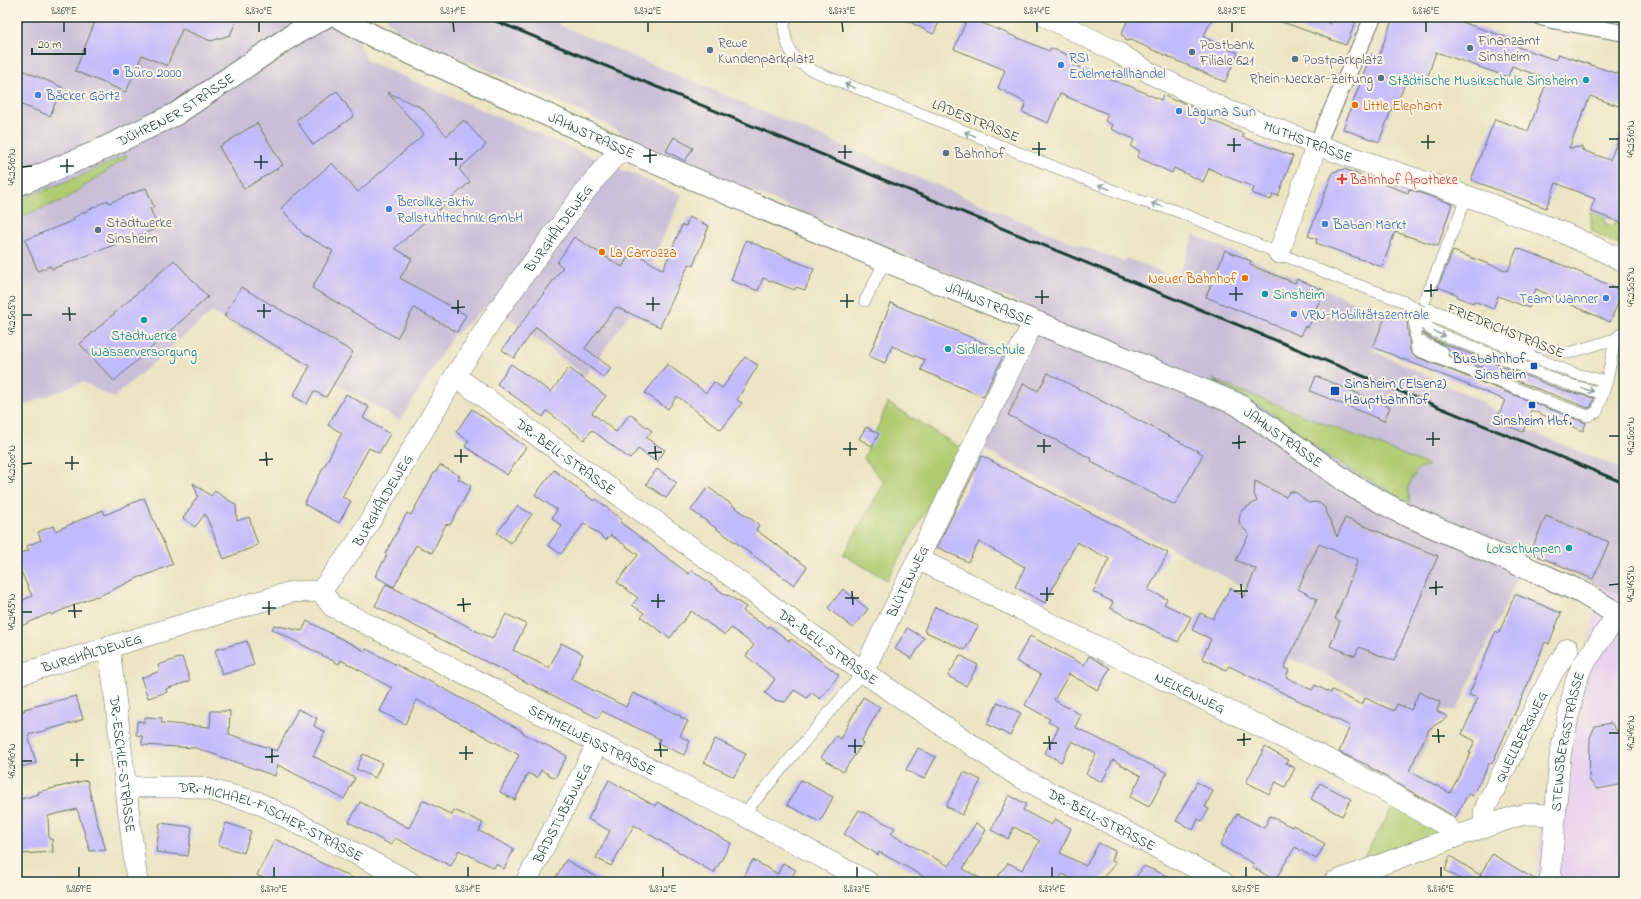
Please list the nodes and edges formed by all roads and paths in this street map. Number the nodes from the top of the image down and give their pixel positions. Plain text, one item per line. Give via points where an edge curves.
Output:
1 (325, 17) edge
2 (339, 17) edge
3 (1047, 17) edge
4 (1372, 17) edge
5 (1541, 17) edge
6 (785, 19) edge
7 (1624, 34) edge
8 (1317, 144) junction
9 (622, 150) junction
10 (17, 184) edge
11 (1467, 196) junction
12 (1279, 253) junction
13 (885, 260) junction
14 (1624, 260) edge
15 (1426, 300) dead end
16 (865, 301) dead end
17 (1405, 302) junction
18 (1443, 313) junction
19 (1419, 324) junction
20 (1030, 327) junction
21 (1624, 331) edge
22 (1615, 339) junction
23 (455, 376) junction
24 (1607, 381) junction
25 (918, 560) junction
26 (321, 591) junction
27 (1621, 616) edge
28 (109, 646) junction
29 (1568, 649) dead end
30 (863, 672) junction
31 (17, 675) edge
32 (598, 743) junction
33 (126, 787) junction
34 (744, 815) junction
35 (1555, 815) junction
36 (1485, 827) junction
37 (1453, 838) junction
38 (137, 882) edge
39 (410, 882) edge
40 (526, 882) edge
41 (868, 882) edge
42 (1223, 882) edge
43 (1334, 882) edge
44 (1550, 882) edge

1 - 10 street, DÜHRENER STRASSE via 291,36 176,114 92,154
2 - 9 street, JAHNSTRASSE via 375,37
3 - 8 street, MUTHSTRASSE via 1117,52 1150,73 1226,110
4 - 8 street
5 - 7 street
12 -> 6 lane, LADESTRASSE via 1174,210 1140,201 816,72 799,63 791,54 786,37
8 - 11 street, MUTHSTRASSE
8 - 12 street
9 - 13 street, JAHNSTRASSE
9 - 23 street, BURGHÄLDEWEG via 582,196 498,310
11 - 14 street, MUTHSTRASSE via 1566,234
11 - 15 lane
12 - 17 lane, FRIEDRICHSTRASSE
13 - 16 lane
13 - 20 street, JAHNSTRASSE
17 - 18 lane
17 - 19 lane, FRIEDRICHSTRASSE
17 - 19 lane
18 - 19 lane
18 - 22 lane via 1518,342 1569,353
19 - 24 lane, FRIEDRICHSTRASSE via 1576,374
19 - 24 lane via 1436,349 1597,412
20 - 25 street, BLÜTENWEG
20 - 27 street, JAHNSTRASSE via 1237,404 1354,487 1400,512 1581,592
21 - 22 lane
22 - 24 lane
23 - 26 street, BURGHÄLDEWEG via 359,540
23 - 30 street, DR.-BELL-STRASSE
25 - 30 street, BLÜTENWEG
25 - 37 street, NELKENWEG via 1347,769 1444,824
26 - 28 street, BURGHÄLDEWEG via 291,592
26 - 32 street, SEMMELWEISSTRASSE via 332,606
27 - 35 street, STEINSBERGSTRASSE via 1581,668 1575,685 1560,756
28 - 31 street, BURGHÄLDEWEG
28 - 33 street, DR.-ESCHLE-STRASSE
29 - 36 street, QUELLBERGWEG via 1552,672 1487,804 1484,813
30 - 34 lane, BLÜTENWEG
30 - 42 street, DR.-BELL-STRASSE via 1018,776
32 - 34 street, SEMMELWEISSTRASSE
32 - 40 street, BADSTUBENWEG
33 - 38 street, DR.-ESCHLE-STRASSE
33 - 39 street, DR.-MICHAEL-FISCHER-STRASSE via 198,787 257,802
34 - 41 street, SEMMELWEISSTRASSE
35 - 36 street via 1527,814
35 - 44 street, STEINSBERGSTRASSE
36 - 37 street
37 - 43 street

